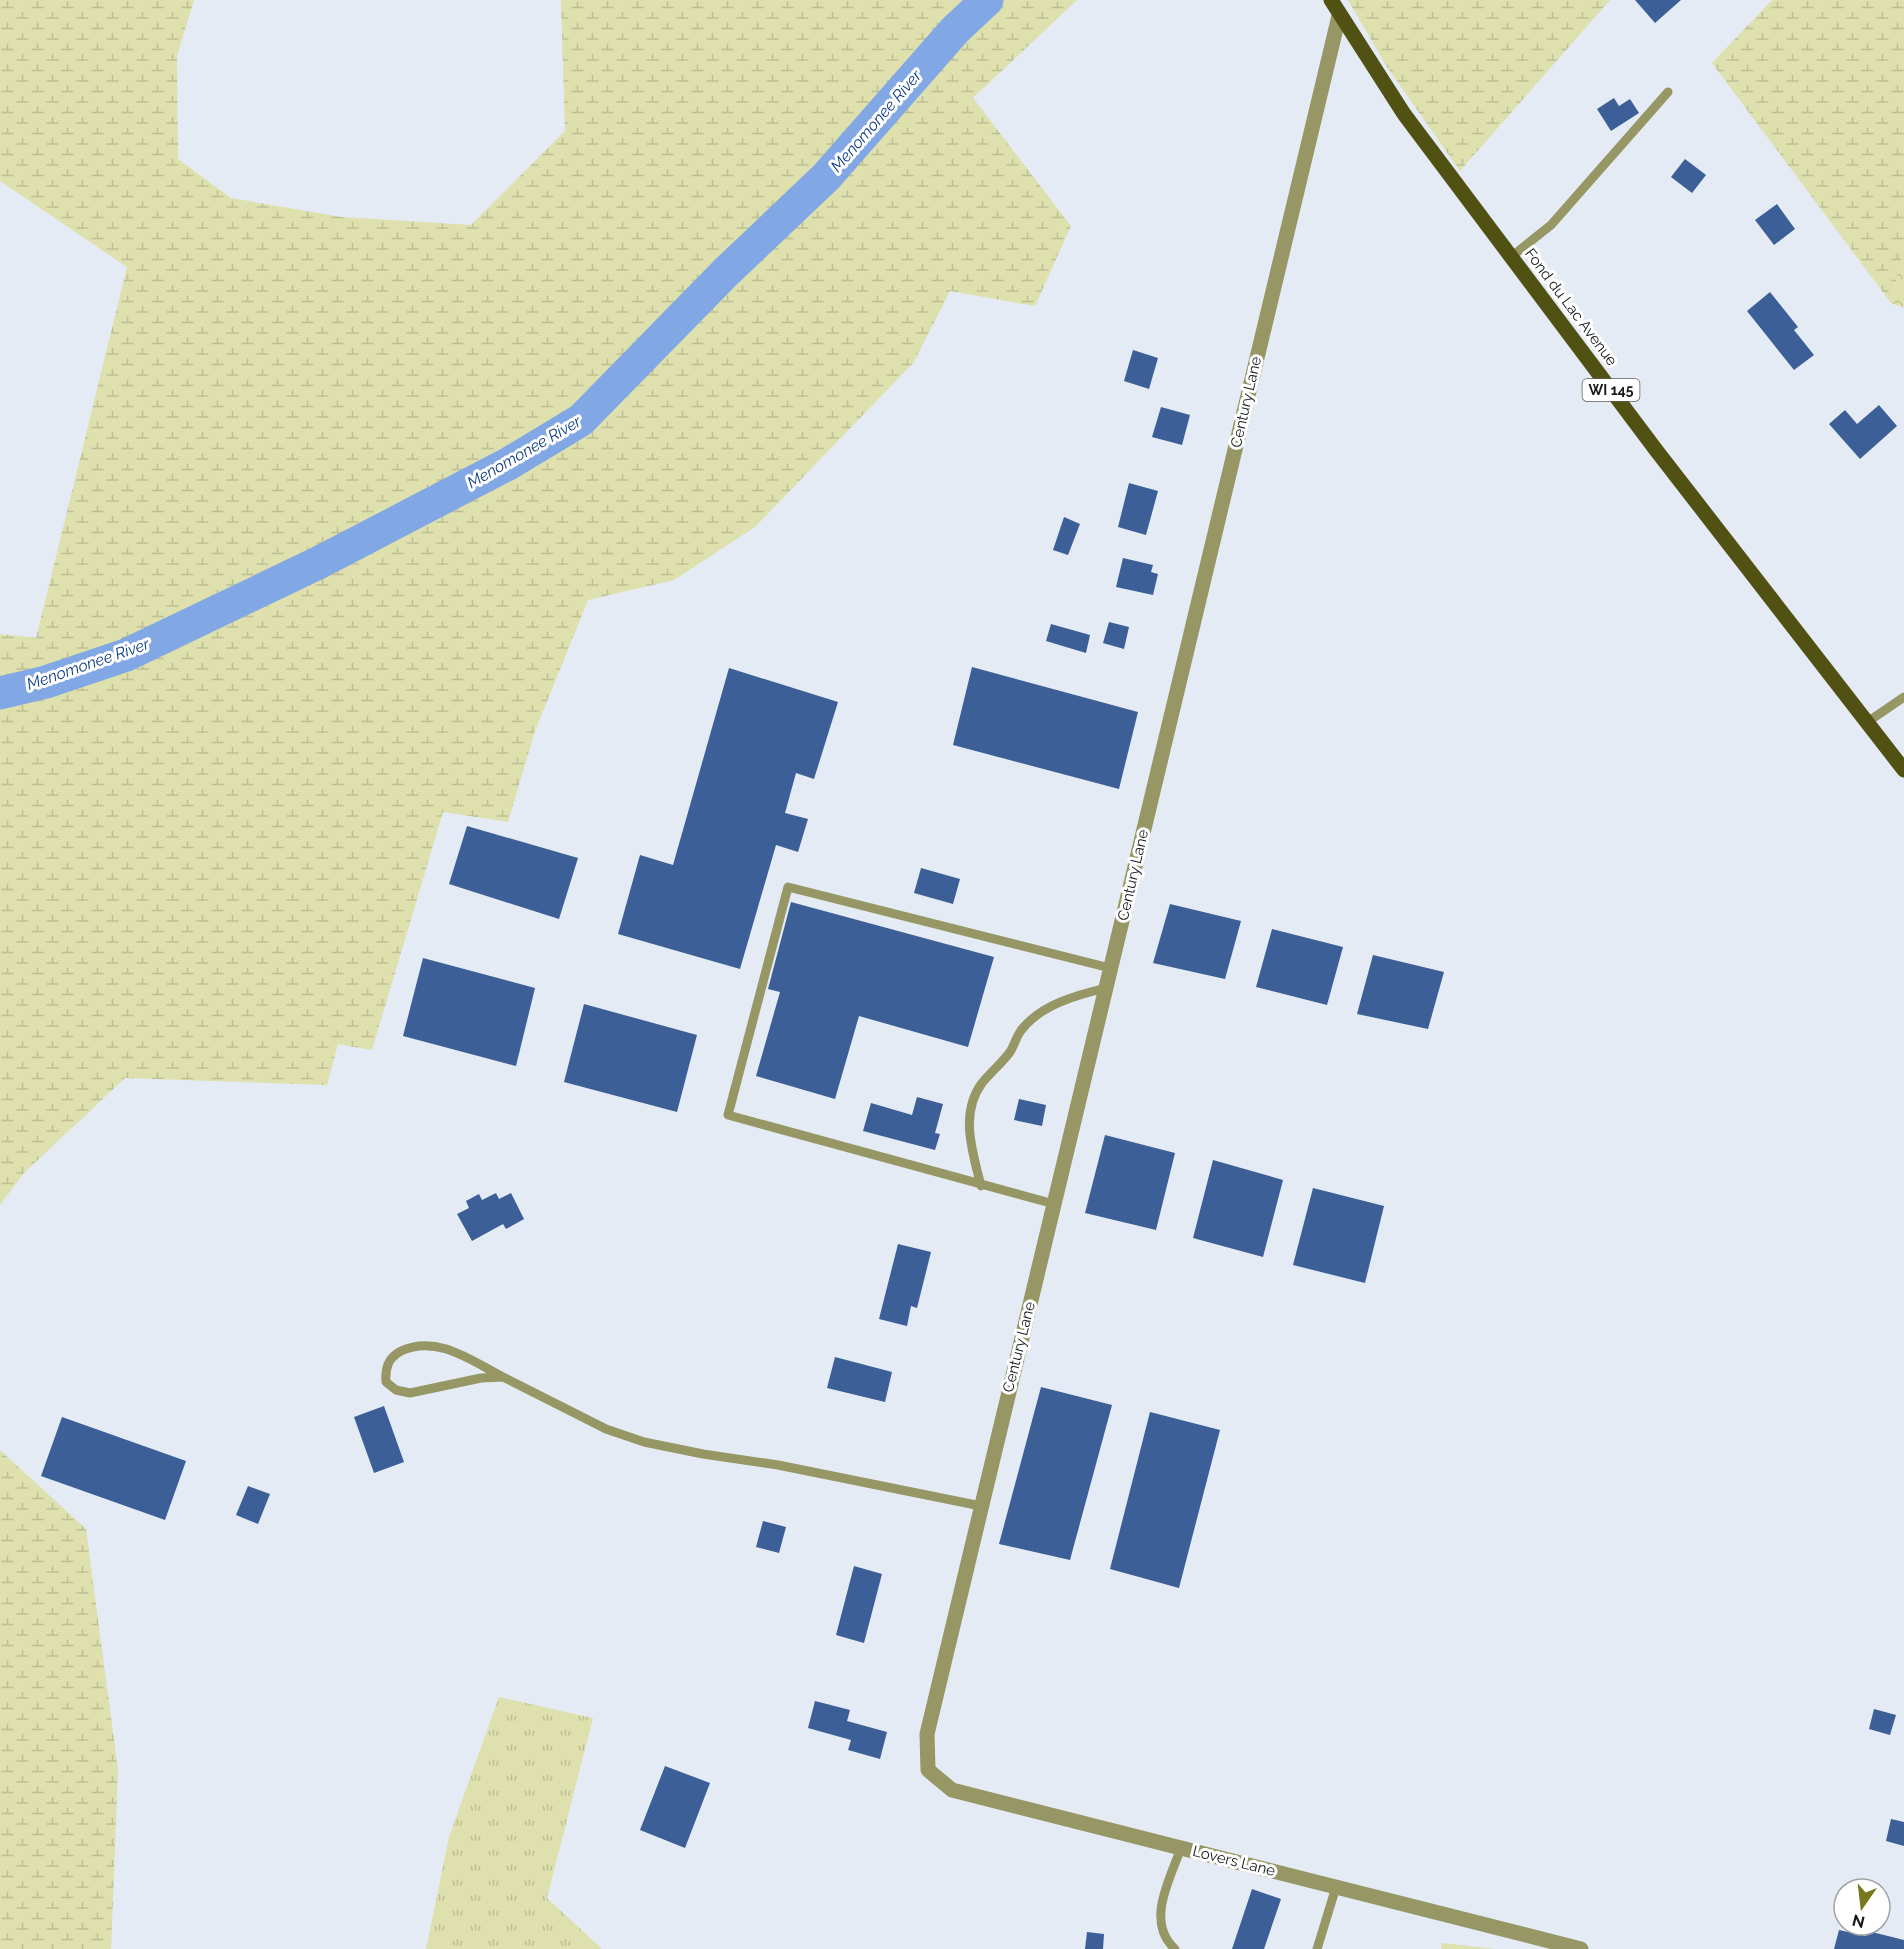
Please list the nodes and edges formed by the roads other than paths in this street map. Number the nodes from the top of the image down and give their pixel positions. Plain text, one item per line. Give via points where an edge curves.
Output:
1 (1331, 0) edge
2 (1339, 16) junction
3 (1668, 92) dead end
4 (1511, 258) junction
5 (1904, 697) edge
6 (1866, 723) junction
7 (1904, 770) edge
8 (1110, 968) junction
9 (1106, 988) junction
10 (981, 1186) junction
11 (1054, 1204) junction
12 (503, 1377) junction
13 (981, 1506) junction
14 (927, 1734) joint
15 (1181, 1848) junction
16 (1336, 1887) junction
17 (1175, 1949) edge
18 (1317, 1949) edge
19 (1581, 1949) edge

1 - 2 main road, Fond du Lac Avenue / WI 145
2 - 4 main road, Fond du Lac Avenue / WI 145 via 1404,114
2 - 8 street, Century Lane
3 - 4 lane via 1551,225
4 - 6 main road, Fond du Lac Avenue / WI 145
5 - 6 lane
6 - 7 main road, Fond du Lac Avenue / WI 145
8 - 9 street, Century Lane
8 - 10 lane via 788,887 728,1115
9 - 10 lane via 1059,1002 1044,1011 1023,1028 1010,1052 981,1085 972,1106 969,1136
9 - 11 street, Century Lane
10 - 11 lane
11 - 13 street, Century Lane
12 - 12 lane via 410,1394 396,1390 386,1382 385,1374 388,1362 396,1354 420,1344 447,1348
12 - 13 lane via 606,1430 644,1442
13 - 14 street, Century Lane
14 - 15 street, Lovers Lane via 928,1770 952,1790
15 - 16 street, Lovers Lane
15 - 17 lane via 1160,1910 1166,1939
16 - 18 lane
16 - 19 street, Lovers Lane

